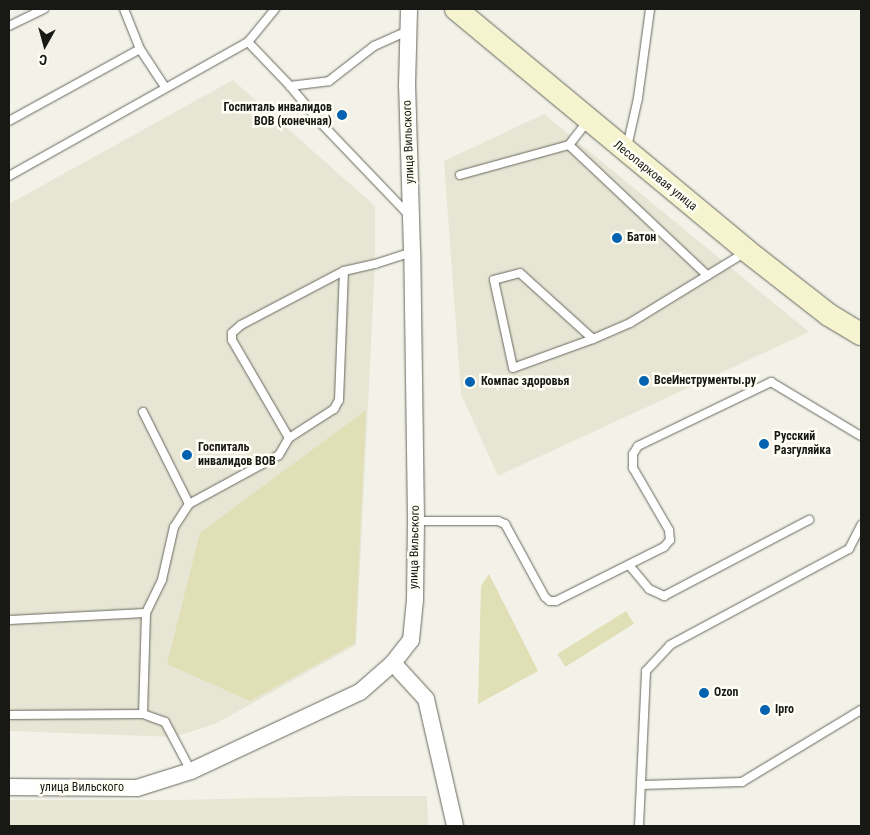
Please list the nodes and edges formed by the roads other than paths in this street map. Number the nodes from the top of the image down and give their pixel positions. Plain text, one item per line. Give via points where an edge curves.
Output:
1 (44, 9) edge
2 (124, 9) edge
3 (276, 9) edge
4 (409, 9) edge
5 (456, 9) edge
6 (650, 9) edge
7 (9, 26) edge
8 (408, 31) junction
9 (248, 42) junction
10 (140, 49) junction
11 (290, 86) junction
12 (165, 87) junction
13 (9, 121) edge
14 (588, 121) junction
15 (569, 145) junction
16 (626, 152) junction
17 (460, 175) dead end
18 (9, 176) edge
19 (412, 218) junction
20 (412, 251) junction
21 (747, 251) junction
22 (344, 271) junction
23 (707, 275) junction
24 (861, 334) edge
25 (593, 339) junction
26 (143, 412) dead end
27 (861, 436) edge
28 (289, 438) junction
29 (188, 504) junction
30 (809, 520) dead end
31 (416, 521) junction
32 (861, 525) edge
33 (629, 565) junction
34 (146, 613) junction
35 (9, 620) edge
36 (393, 663) junction
37 (861, 710) edge
38 (9, 714) edge
39 (143, 714) junction
40 (191, 771) junction
41 (642, 785) junction
42 (9, 787) edge
43 (455, 826) edge
44 (639, 826) edge

1 - 7 lane
2 - 10 lane
3 - 9 lane
4 - 8 street, улица Вильского
5 - 14 main road, Лесопарковая улица
6 - 16 lane via 638,98
8 - 11 lane via 374,46 329,81
8 - 19 street, улица Вильского
9 - 11 lane
9 - 12 lane
10 - 12 lane
10 - 13 lane
11 - 19 lane
12 - 18 lane
14 - 15 lane
14 - 16 main road, Лесопарковая улица
15 - 17 lane
15 - 23 lane
16 - 21 main road, Лесопарковая улица
19 - 20 street, улица Вильского
20 - 22 lane
20 - 31 street, улица Вильского
21 - 23 lane
21 - 24 main road, Лесопарковая улица via 829,315
22 - 28 lane via 339,400 334,409
22 - 28 lane via 232,332 232,340
23 - 25 lane via 630,323
25 - 25 lane via 513,368 494,280 520,273
26 - 29 lane
27 - 33 lane via 772,382 638,446 633,454 633,468 669,530 670,540 664,547
28 - 29 lane via 279,455
29 - 34 lane via 174,527 162,580
30 - 33 lane via 664,596 649,589
31 - 33 lane via 505,524 550,601
31 - 36 street, улица Вильского via 411,640
32 - 41 lane via 849,549 670,644 646,671
34 - 35 lane
34 - 39 lane
36 - 40 street, улица Вильского via 360,692
36 - 43 street via 426,699
37 - 41 lane via 742,782
38 - 39 lane
39 - 40 lane via 165,722 176,737
40 - 42 street, улица Вильского via 136,788
41 - 44 lane

